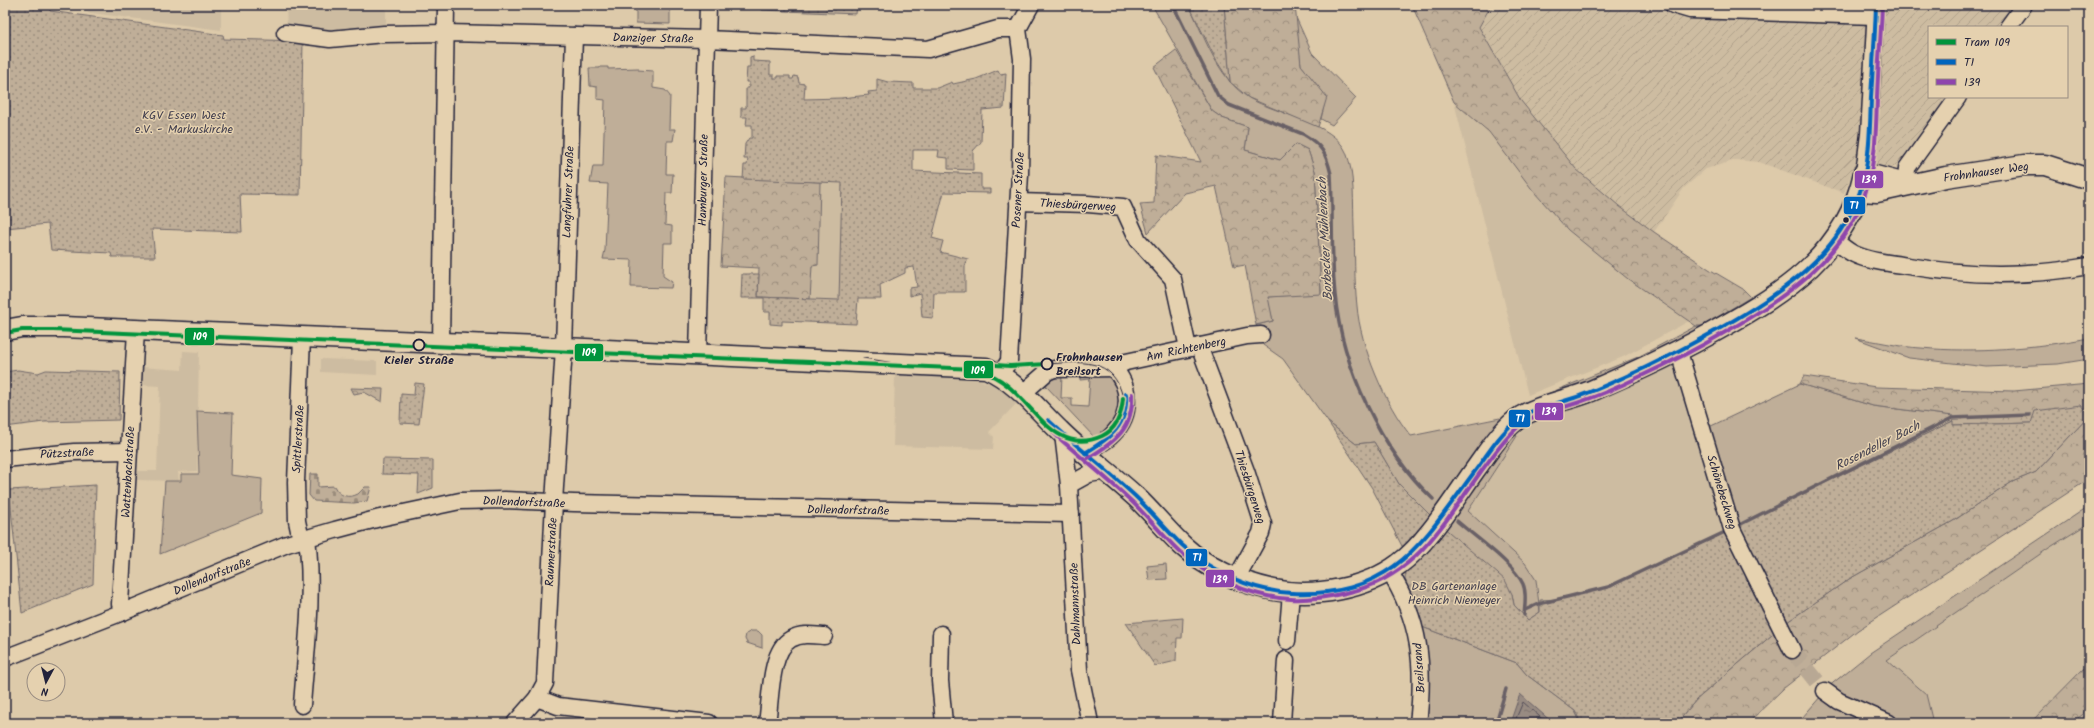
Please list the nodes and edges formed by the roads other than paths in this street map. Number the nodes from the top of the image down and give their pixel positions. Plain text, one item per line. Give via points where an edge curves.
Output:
1 (446, 5) edge
2 (708, 5) edge
3 (1031, 5) edge
4 (1673, 5) edge
5 (2024, 5) edge
6 (1876, 10) edge
7 (2009, 26) edge
8 (1018, 29) junction
9 (446, 33) junction
10 (285, 34) dead end
11 (574, 36) junction
12 (706, 39) junction
13 (1957, 98) edge
14 (2089, 179) edge
15 (1862, 182) junction
16 (1906, 184) junction
17 (1018, 202) junction
18 (1834, 240) junction
19 (2089, 266) edge
20 (5, 330) edge
21 (136, 331) junction
22 (1261, 335) dead end
23 (302, 338) junction
24 (440, 343) junction
25 (1194, 347) junction
26 (564, 348) junction
27 (1679, 352) junction
28 (698, 354) junction
29 (1112, 368) junction
30 (1000, 375) junction
31 (1023, 393) junction
32 (1063, 434) junction
33 (129, 451) junction
34 (1085, 453) junction
35 (5, 459) edge
36 (1107, 471) junction
37 (1069, 485) junction
38 (554, 502) junction
39 (1063, 514) junction
40 (304, 539) junction
41 (1389, 571) junction
42 (1236, 579) junction
43 (1291, 593) junction
44 (123, 612) junction
45 (941, 634) dead end
46 (824, 636) dead end
47 (1287, 641) dead end
48 (1792, 650) tunnel mouth
49 (5, 658) edge
50 (1286, 660) dead end
51 (1825, 691) tunnel mouth
52 (537, 698) junction
53 (302, 705) dead end
54 (515, 723) edge
55 (709, 723) edge
56 (767, 723) edge
57 (944, 723) edge
58 (1090, 723) edge
59 (1282, 723) edge
60 (1418, 723) edge
61 (1889, 723) edge

1 - 9 street
2 - 12 street, Hamburger Straße
3 - 8 street
4 - 6 street via 1690,10
5 - 7 street
6 - 15 street via 1869,134
8 - 12 street, Danziger Straße via 998,30 928,49
8 - 17 street, Posener Straße via 1022,59
9 - 10 street, Danziger Straße via 384,34 330,39
9 - 11 street, Danziger Straße
9 - 24 street
11 - 12 street, Danziger Straße
11 - 26 street, Langfuhrer Straße
12 - 28 street, Hamburger Straße
13 - 16 street via 1907,168
14 - 16 main road, Frohnhauser Weg via 2044,165 2024,165
15 - 16 main road, Frohnhauser Weg
15 - 18 main road via 1846,220
17 - 25 street, Thiesbürgerweg via 1123,207 1138,240 1173,279
17 - 30 street, Posener Straße via 1009,361
18 - 19 street via 1855,254 1886,263 1951,273 2050,273
18 - 27 main road via 1781,293
20 - 21 main road via 54,327
21 - 23 main road
21 - 33 street, Wattenbachstraße
22 - 25 street, Am Richtenberg
23 - 24 main road
23 - 40 street, Spittlerstraße via 296,482 297,521
24 - 26 main road
25 - 29 street, Am Richtenberg via 1126,362
25 - 42 street, Thiesbürgerweg via 1246,471 1262,524 1261,533
26 - 28 main road
26 - 38 street, Raumerstraße
27 - 41 main road via 1577,397 1522,416 1503,432 1420,543 1401,563
27 - 48 street, Schönebeckweg via 1732,529
28 - 30 main road via 978,367
29 - 31 street, Am Richtenberg via 1054,369
29 - 34 street via 1125,388 1128,402 1126,415 1113,435
30 - 31 main road
31 - 32 main road
32 - 34 main road
32 - 37 street, Dahlmannstraße
33 - 35 street, Pützstraße via 74,452
33 - 44 street, Wattenbachstraße via 120,604
34 - 36 main road
36 - 37 street via 1089,474
36 - 42 main road via 1184,547 1201,560
37 - 39 street, Dahlmannstraße
38 - 39 street, Dollendorfstraße
38 - 40 street, Dollendorfstraße via 460,502 380,518
38 - 52 street, Raumerstraße via 545,683
39 - 58 street, Dahlmannstraße via 1078,664
40 - 44 street, Dollendorfstraße
40 - 53 street, Spittlerstraße via 310,562
41 - 43 main road via 1341,589
41 - 60 street, Breilsrand via 1401,591 1420,650 1422,678
42 - 43 main road via 1263,588
43 - 47 street
44 - 49 street, Dollendorfstraße
45 - 57 street via 940,681
46 - 56 street via 800,636 790,639 784,645 774,667
50 - 59 street
51 - 61 street via 1839,701
52 - 54 street, Raumerstraße
52 - 55 street via 558,706

